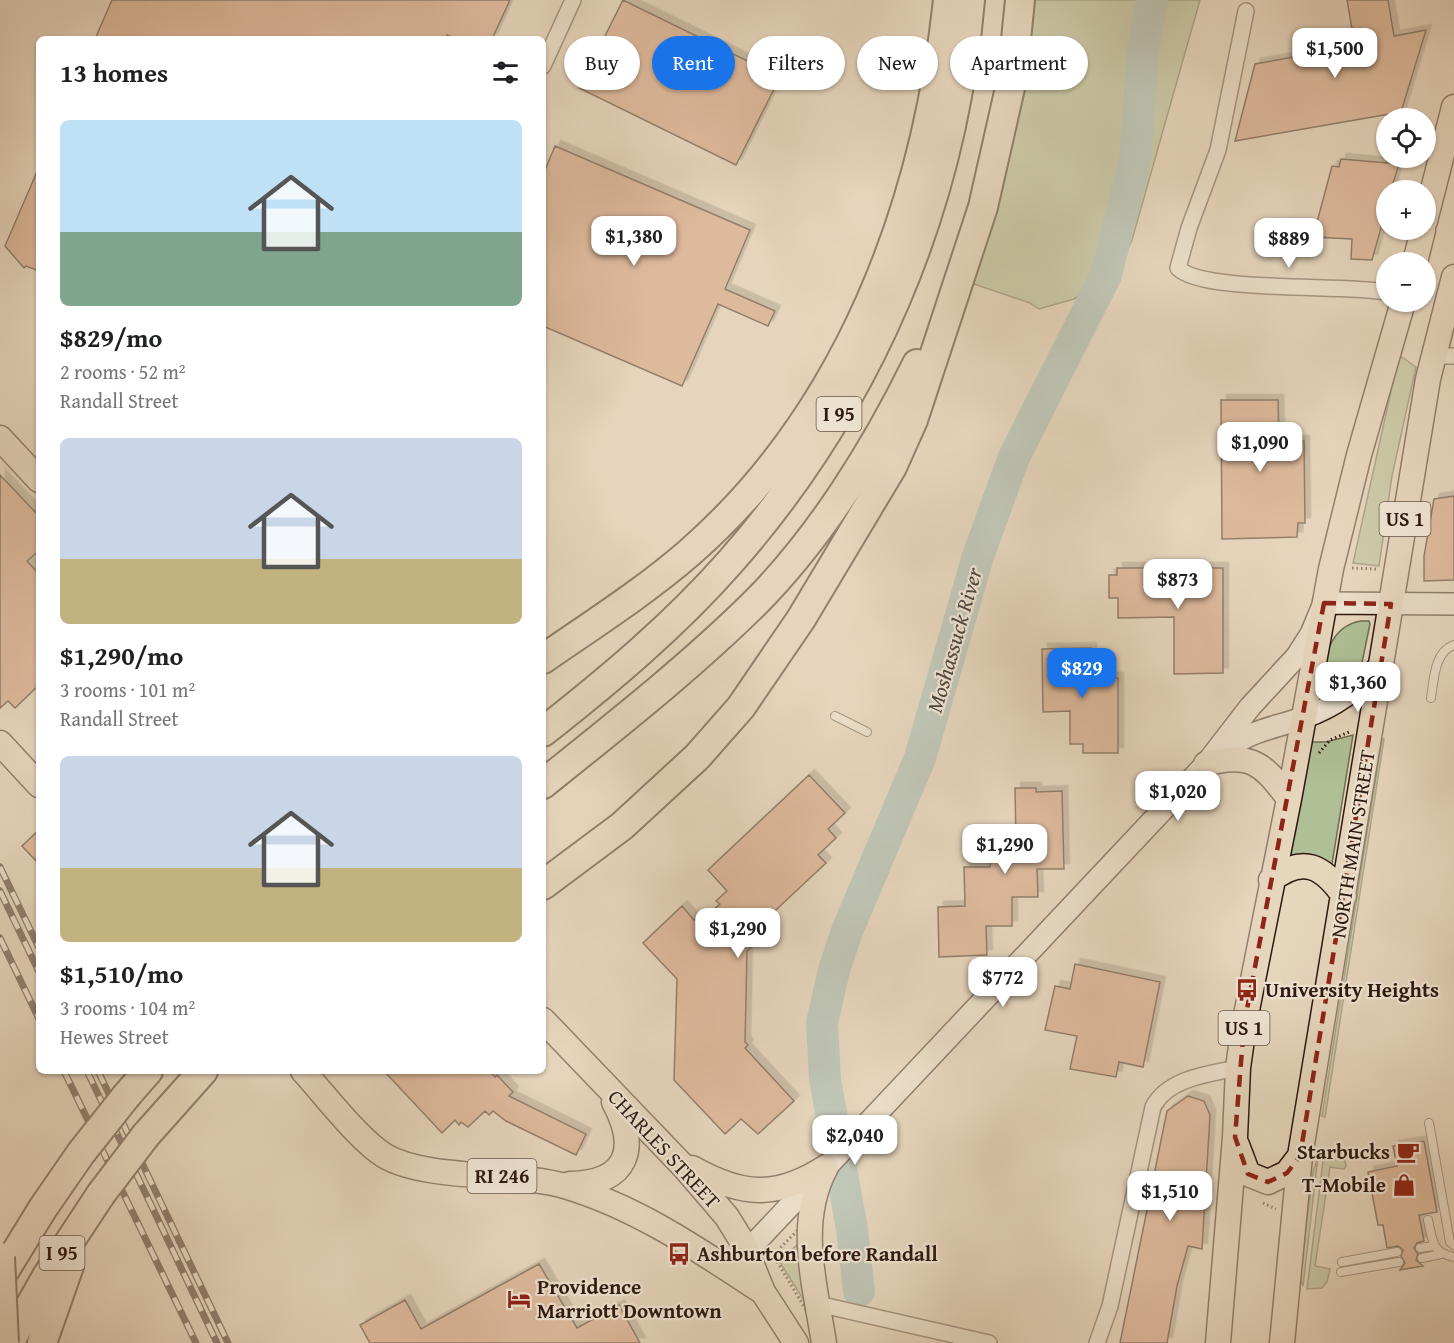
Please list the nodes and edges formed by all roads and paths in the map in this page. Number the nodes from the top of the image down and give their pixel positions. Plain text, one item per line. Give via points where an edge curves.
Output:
1 (573, 0) edge
2 (948, 0) edge
3 (970, 0) edge
4 (1020, 0) edge
5 (1246, 11) dead end
6 (546, 59) edge
7 (1454, 107) edge
8 (1435, 180) edge
9 (962, 271) junction
10 (1454, 277) edge
11 (1376, 291) edge
12 (1400, 312) edge
13 (1443, 356) edge
14 (0, 438) edge
15 (36, 477) edge
16 (1352, 568) dead end
17 (1379, 569) dead end
18 (1324, 603) junction
19 (1391, 604) junction
20 (1454, 604) edge
21 (1454, 645) edge
22 (546, 657) edge
23 (1381, 664) junction
24 (1431, 698) dead end
25 (835, 716) dead end
26 (1304, 718) junction
27 (546, 729) edge
28 (1354, 731) dead end
29 (867, 732) dead end
30 (0, 743) edge
31 (1313, 754) dead end
32 (1206, 764) junction
33 (36, 782) edge
34 (546, 782) edge
35 (1289, 799) junction
36 (1271, 880) junction
37 (546, 883) edge
38 (1344, 896) junction
39 (546, 1023) edge
40 (1238, 1068) junction
41 (145, 1074) edge
42 (200, 1074) edge
43 (306, 1074) edge
44 (606, 1086) junction
45 (1429, 1123) dead end
46 (1235, 1137) junction
47 (1300, 1156) junction
48 (674, 1157) junction
49 (826, 1167) junction
50 (550, 1183) junction
51 (101, 1194) junction
52 (1428, 1220) dead end
53 (1454, 1245) edge
54 (1434, 1246) junction
55 (1420, 1248) dead end
56 (747, 1252) junction
57 (1397, 1252) dead end
58 (1441, 1254) junction
59 (0, 1257) edge
60 (1454, 1257) edge
61 (1422, 1258) dead end
62 (1342, 1262) dead end
63 (1399, 1262) dead end
64 (729, 1270) junction
65 (1341, 1272) dead end
66 (0, 1278) edge
67 (763, 1292) junction
68 (818, 1304) junction
69 (4, 1343) edge
70 (9, 1343) edge
71 (42, 1343) edge
72 (796, 1343) edge
73 (824, 1343) edge
74 (989, 1343) edge
75 (1096, 1343) edge
76 (1218, 1343) edge
77 (1282, 1343) edge

1 - 6 street
2 - 22 highway via 928,125 902,221 862,321 813,411 769,470 690,552
3 - 27 highway, I 95 via 955,107 933,201 901,291 844,407 790,487 730,563 662,631
4 - 9 highway, I 95 via 1012,79 1000,142
5 - 11 street via 1218,150 1178,268 1184,274 1215,282
7 - 8 main road
9 - 34 highway, I 95 via 873,446 797,553 755,602 710,645
9 - 37 highway via 913,420 892,467 801,619 741,706 697,757 622,826
10 - 13 main road, NORTH MAIN STREET / US 1
12 - 18 main road, US 1 via 1359,454
13 - 19 main road, NORTH MAIN STREET / US 1
14 - 15 main road
16 - 17 path
18 - 19 main road
18 - 26 main road, US 1
18 - 32 main road via 1298,656 1250,707
19 - 20 main road
19 - 23 main road, NORTH MAIN STREET / US 1
21 - 24 lane via 1440,657
23 - 26 main road via 1343,700
23 - 38 main road, NORTH MAIN STREET / US 1
25 - 29 lane
26 - 32 main road via 1247,734
26 - 35 main road, US 1
28 - 31 path via 1330,740 1319,753
30 - 33 main road
32 - 35 main road via 1234,758 1259,765
32 - 49 main road
35 - 36 main road, US 1
36 - 38 main road via 1293,867 1313,867 1334,880
36 - 40 main road, US 1
38 - 47 main road, NORTH MAIN STREET / US 1
39 - 44 main road, CHARLES STREET / RI 246
40 - 46 main road, US 1
40 - 75 street via 1188,1079 1162,1094 1153,1107 1110,1306
41 - 66 highway, I 95, bridge via 81,1153
42 - 51 highway, I 95, bridge
43 - 50 main road, RI 246 via 373,1147 399,1162
44 - 48 main road, CHARLES STREET / RI 246
44 - 50 main road via 628,1135 624,1161 616,1171 598,1181
45 - 53 lane via 1450,1242
46 - 47 main road via 1248,1174 1257,1180 1279,1179
46 - 76 main road, US 1
47 - 77 main road, NORTH MAIN STREET / US 1
48 - 49 main road via 720,1182 750,1191 790,1186
48 - 56 main road, CHARLES STREET / RI 246 via 735,1228
49 - 56 main road
49 - 68 main road via 809,1215
50 - 64 main road, RI 246 via 630,1210
51 - 70 highway, I 95
51 - 71 highway via 69,1264
52 - 54 lane
54 - 55 lane
54 - 58 lane
56 - 64 main road
56 - 67 main road, CHARLES STREET / RI 246
57 - 62 lane
58 - 60 lane
58 - 61 lane
59 - 69 highway, bridge
63 - 65 lane
64 - 67 main road, CHARLES STREET / RI 246
67 - 72 main road, CHARLES STREET / RI 246
68 - 73 main road
68 - 74 street

